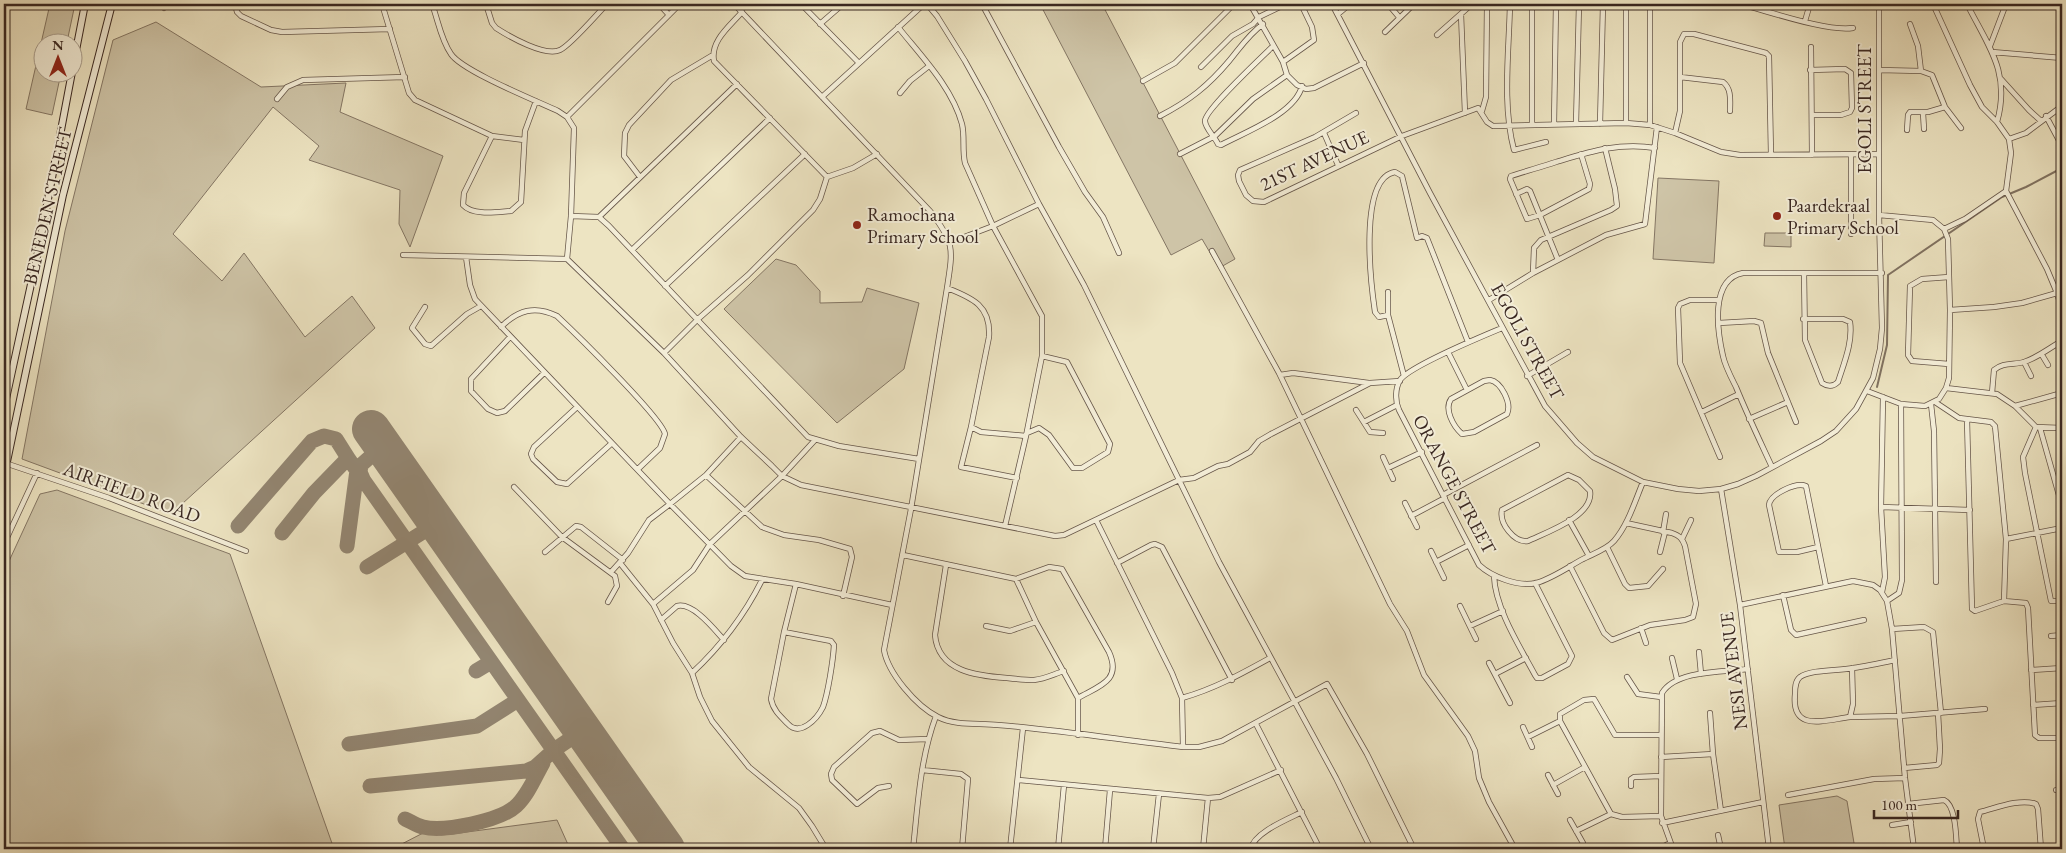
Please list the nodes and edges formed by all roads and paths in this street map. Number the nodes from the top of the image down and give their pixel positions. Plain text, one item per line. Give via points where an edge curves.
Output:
1 (85, 4) edge
2 (112, 4) edge
3 (235, 4) edge
4 (382, 4) edge
5 (432, 4) edge
6 (488, 4) edge
7 (607, 4) edge
8 (659, 4) edge
9 (680, 4) edge
10 (734, 4) edge
11 (801, 4) edge
12 (843, 4) edge
13 (925, 4) edge
14 (982, 4) edge
15 (1234, 4) edge
16 (1250, 4) edge
17 (1286, 4) edge
18 (1301, 4) edge
19 (1332, 4) edge
20 (1350, 4) edge
21 (1388, 4) edge
22 (1414, 4) edge
23 (1472, 4) edge
24 (1487, 4) edge
25 (1510, 4) edge
26 (1532, 4) edge
27 (1556, 4) edge
28 (1579, 4) edge
29 (1603, 4) edge
30 (1626, 4) edge
31 (1650, 4) edge
32 (1740, 4) edge
33 (1810, 4) edge
34 (1879, 4) edge
35 (1933, 4) edge
36 (1967, 4) edge
37 (2006, 4) edge
38 (742, 12) junction
39 (1338, 14) junction
40 (1460, 14) junction
41 (669, 15) junction
42 (1259, 17) junction
43 (1399, 17) junction
44 (1805, 21) junction
45 (820, 24) junction
46 (1262, 24) junction
47 (1910, 24) dead end
48 (898, 27) junction
49 (1853, 28) dead end
50 (390, 29) junction
51 (80, 32) edge
52 (1385, 32) dead end
53 (1437, 35) dead end
54 (1273, 46) junction
55 (1990, 46) junction
56 (1811, 47) dead end
57 (1992, 52) junction
58 (713, 55) junction
59 (2062, 58) edge
60 (1282, 62) junction
61 (1364, 62) junction
62 (858, 63) junction
63 (929, 66) junction
64 (1201, 66) dead end
65 (1810, 70) junction
66 (1879, 70) junction
67 (1921, 72) junction
68 (1288, 75) junction
69 (405, 77) junction
70 (1680, 77) junction
71 (2000, 78) junction
72 (1143, 81) dead end
73 (70, 82) edge
74 (738, 84) junction
75 (1302, 86) junction
76 (900, 94) dead end
77 (822, 97) junction
78 (277, 99) dead end
79 (536, 101) junction
80 (2062, 106) edge
81 (1945, 107) junction
82 (1482, 111) junction
83 (1730, 111) dead end
84 (1465, 112) junction
85 (1923, 112) junction
86 (1356, 113) dead end
87 (1812, 115) junction
88 (1160, 116) dead end
89 (2046, 116) junction
90 (567, 117) junction
91 (770, 118) junction
92 (2041, 121) junction
93 (1997, 122) junction
94 (1626, 123) junction
95 (1508, 124) junction
96 (1532, 124) junction
97 (1554, 124) junction
98 (1576, 124) junction
99 (1600, 124) junction
100 (1650, 124) junction
101 (1657, 127) junction
102 (1961, 128) dead end
103 (1924, 129) dead end
104 (1907, 130) dead end
105 (1675, 132) junction
106 (1324, 133) junction
107 (492, 136) junction
108 (1215, 136) junction
109 (1402, 136) junction
110 (2009, 139) junction
111 (524, 140) junction
112 (1546, 142) dead end
113 (2062, 146) edge
114 (1605, 148) junction
115 (1655, 148) junction
116 (805, 154) junction
117 (877, 154) junction
118 (1180, 154) dead end
119 (1581, 154) junction
120 (1851, 154) junction
121 (1879, 154) junction
122 (1771, 155) junction
123 (1812, 155) junction
124 (1338, 165) junction
125 (640, 177) junction
126 (827, 177) junction
127 (2006, 191) junction
128 (1516, 194) junction
129 (1038, 204) junction
130 (1540, 215) junction
131 (1880, 215) junction
132 (571, 216) junction
133 (598, 217) junction
134 (993, 226) junction
135 (1945, 231) junction
136 (1851, 234) dead end
137 (1549, 236) junction
138 (950, 242) junction
139 (632, 250) junction
140 (1212, 251) dead end
141 (1119, 254) dead end
142 (402, 256) dead end
143 (466, 257) junction
144 (567, 259) junction
145 (1558, 260) junction
146 (1882, 272) junction
147 (1533, 273) junction
148 (1804, 273) junction
149 (1950, 277) junction
150 (665, 286) junction
151 (947, 288) junction
152 (1388, 292) dead end
153 (2058, 293) junction
154 (1489, 300) junction
155 (1719, 300) junction
156 (425, 306) dead end
157 (481, 306) junction
158 (1950, 310) junction
159 (2062, 310) edge
160 (1388, 316) junction
161 (698, 319) junction
162 (1803, 319) junction
163 (1719, 323) junction
164 (501, 327) junction
165 (1502, 328) junction
166 (510, 337) junction
167 (1468, 342) junction
168 (2062, 342) edge
169 (1448, 352) junction
170 (1568, 352) dead end
171 (664, 353) junction
172 (2042, 355) junction
173 (1042, 356) junction
174 (2024, 362) junction
175 (1949, 364) junction
176 (2048, 365) dead end
177 (544, 373) junction
178 (1280, 375) junction
179 (1404, 376) junction
180 (1527, 376) junction
181 (2030, 376) dead end
182 (1400, 381) junction
183 (1370, 383) junction
184 (1946, 388) junction
185 (1467, 390) junction
186 (1867, 391) junction
187 (1992, 393) junction
188 (2062, 393) edge
189 (1739, 394) junction
190 (1883, 397) junction
191 (1788, 402) junction
192 (1933, 403) junction
193 (1901, 404) junction
194 (1397, 405) junction
195 (2015, 406) junction
196 (4, 408) edge
197 (576, 408) junction
198 (1356, 410) dead end
199 (1702, 412) junction
200 (1750, 419) junction
201 (1300, 420) junction
202 (1967, 420) junction
203 (1364, 422) junction
204 (1796, 422) dead end
205 (971, 427) junction
206 (2038, 428) junction
207 (2062, 428) edge
208 (1383, 433) dead end
209 (1027, 434) junction
210 (741, 437) junction
211 (815, 440) junction
212 (612, 443) junction
213 (1537, 445) dead end
214 (1422, 452) junction
215 (1382, 457) dead end
216 (1720, 457) dead end
217 (919, 459) junction
218 (5, 463) edge
219 (1772, 467) junction
220 (1388, 468) junction
221 (638, 469) junction
222 (36, 473) junction
223 (706, 475) junction
224 (4, 476) edge
225 (782, 476) junction
226 (1016, 478) junction
227 (1393, 479) dead end
228 (1179, 480) junction
229 (1643, 482) junction
230 (514, 488) dead end
231 (1721, 489) junction
232 (1444, 497) junction
233 (1405, 503) dead end
234 (670, 504) junction
235 (2062, 506) edge
236 (1881, 507) junction
237 (1902, 507) junction
238 (911, 509) junction
239 (1935, 509) junction
240 (1970, 510) junction
241 (744, 512) junction
242 (1666, 514) dead end
243 (1411, 516) junction
244 (1096, 520) junction
245 (1570, 520) junction
246 (1691, 520) dead end
247 (1626, 522) junction
248 (1005, 526) junction
249 (1417, 527) dead end
250 (2062, 528) edge
251 (1664, 532) junction
252 (2037, 534) junction
253 (562, 537) junction
254 (1682, 539) junction
255 (2006, 539) junction
256 (4, 544) edge
257 (710, 544) junction
258 (1469, 545) junction
259 (1818, 547) junction
260 (1607, 548) junction
261 (246, 550) dead end
262 (1431, 551) dead end
263 (545, 552) dead end
264 (1660, 552) dead end
265 (903, 555) junction
266 (1589, 556) junction
267 (621, 561) junction
268 (1436, 562) junction
269 (1117, 563) junction
270 (946, 565) junction
271 (1570, 566) junction
272 (1663, 569) dead end
273 (611, 572) junction
274 (1494, 576) junction
275 (1444, 578) dead end
276 (1016, 579) junction
277 (762, 580) junction
278 (1936, 582) dead end
279 (1536, 583) junction
280 (796, 584) junction
281 (1826, 586) junction
282 (1882, 592) junction
283 (1783, 595) junction
284 (843, 596) junction
285 (1887, 601) junction
286 (2062, 601) edge
287 (608, 602) dead end
288 (2004, 602) junction
289 (653, 604) junction
290 (892, 605) junction
291 (1740, 605) junction
292 (1460, 606) dead end
293 (1503, 610) junction
294 (661, 620) junction
295 (1864, 620) dead end
296 (1036, 622) junction
297 (986, 626) dead end
298 (1470, 626) junction
299 (1641, 628) junction
300 (1892, 629) junction
301 (784, 632) junction
302 (2062, 635) edge
303 (2051, 636) dead end
304 (1476, 639) dead end
305 (724, 640) junction
306 (1646, 643) dead end
307 (1699, 652) dead end
308 (1270, 658) junction
309 (1526, 658) junction
310 (1672, 658) dead end
311 (1895, 660) junction
312 (1489, 663) dead end
313 (1852, 668) junction
314 (2062, 668) edge
315 (1748, 669) junction
316 (2031, 670) junction
317 (1064, 671) junction
318 (692, 673) junction
319 (1495, 674) junction
320 (1701, 674) junction
321 (1627, 677) dead end
322 (1678, 679) junction
323 (1232, 680) junction
324 (1661, 697) junction
325 (1078, 698) junction
326 (1182, 698) junction
327 (1294, 702) junction
328 (1510, 703) dead end
329 (2062, 703) edge
330 (2033, 705) junction
331 (1985, 709) dead end
332 (1710, 713) dead end
333 (1939, 713) junction
334 (936, 716) junction
335 (1900, 716) junction
336 (1850, 717) junction
337 (1560, 721) junction
338 (1256, 724) junction
339 (1523, 727) dead end
340 (1023, 728) junction
341 (1078, 735) junction
342 (1661, 735) junction
343 (1528, 737) junction
344 (2062, 738) edge
345 (928, 739) junction
346 (1183, 747) junction
347 (1532, 747) dead end
348 (1713, 754) junction
349 (1661, 757) junction
350 (1585, 767) junction
351 (1904, 768) junction
352 (922, 770) junction
353 (1281, 770) junction
354 (1548, 775) dead end
355 (1661, 776) junction
356 (1905, 778) junction
357 (1019, 780) junction
358 (1064, 784) junction
359 (1553, 784) junction
360 (889, 786) dead end
361 (1631, 786) dead end
362 (2062, 789) edge
363 (1110, 790) junction
364 (2056, 790) dead end
365 (1159, 794) junction
366 (1558, 794) dead end
367 (1788, 795) dead end
368 (1208, 798) junction
369 (1762, 802) junction
370 (1908, 804) junction
371 (1721, 811) junction
372 (1302, 812) junction
373 (1611, 814) junction
374 (1661, 816) junction
375 (1570, 820) dead end
376 (1911, 822) junction
377 (1662, 823) junction
378 (1892, 825) dead end
379 (1576, 831) junction
380 (1718, 835) dead end
381 (1583, 843) dead end
382 (1670, 843) junction
383 (826, 849) edge
384 (914, 849) edge
385 (962, 849) edge
386 (1010, 849) edge
387 (1058, 849) edge
388 (1105, 849) edge
389 (1153, 849) edge
390 (1203, 849) edge
391 (1251, 849) edge
392 (1320, 849) edge
393 (1371, 849) edge
394 (1414, 849) edge
395 (1515, 849) edge
396 (1659, 849) edge
397 (1673, 849) edge
398 (1722, 849) edge
399 (1769, 849) edge
400 (1914, 849) edge
401 (1957, 849) edge
402 (1984, 849) edge
403 (2042, 849) edge

1 - 51 main road, BENEDEN STREET
2 - 218 main road, BENEDEN STREET via 63,194
3 - 50 street via 241,16 276,32
4 - 50 street
5 - 79 street via 446,45 456,60
6 - 7 street via 496,28 543,51 553,52 564,48
8 - 41 street
9 - 41 street
10 - 38 street
11 - 45 street
12 - 45 street
13 - 48 street
13 - 129 street via 937,16 965,61
14 - 141 street via 1059,147 1103,217
15 - 72 street via 1175,63
16 - 42 street
17 - 42 street
18 - 60 street via 1312,27 1314,40
19 - 39 street, EGOLI STREET
20 - 39 street
21 - 43 street
22 - 43 street
23 - 40 street
24 - 82 street via 1486,97
25 - 95 street
26 - 96 street
27 - 97 street
28 - 98 street
29 - 99 street
30 - 94 street
31 - 100 street
32 - 44 street
33 - 44 street
34 - 66 street, EGOLI STREET
35 - 93 street via 1970,86 1982,107
36 - 55 street
37 - 55 street
38 - 58 street via 716,43
38 - 77 street
39 - 61 street, EGOLI STREET
40 - 53 street
40 - 84 street
41 - 90 street
42 - 46 street
42 - 64 street via 1223,43
43 - 52 street
44 - 49 street via 1826,27
45 - 62 street
46 - 54 street
46 - 88 street via 1196,96
47 - 67 street via 1918,46
48 - 62 street
48 - 63 street
50 - 69 street
54 - 60 street
54 - 108 street via 1207,114 1205,124
55 - 57 street
56 - 65 street
57 - 59 street
57 - 71 street
58 - 74 street via 716,64
58 - 125 street via 671,80 629,124 624,133 624,156
60 - 68 street
61 - 75 street via 1314,88
61 - 109 street, EGOLI STREET
62 - 77 street
63 - 76 street
63 - 134 street via 950,96 962,124 965,163
65 - 87 street
65 - 87 street via 1845,69 1851,73 1850,112
66 - 67 street
66 - 121 street, EGOLI STREET
67 - 81 street via 1934,76
68 - 75 street
68 - 108 street via 1253,99
69 - 78 street via 304,80 287,87
69 - 107 street via 414,100
70 - 83 street via 1723,82 1730,94
70 - 105 street via 1680,111
70 - 122 street via 1680,42 1684,34 1766,53 1770,60
71 - 92 street
71 - 93 street via 2002,88
73 - 196 main road, BENEDEN STREET
74 - 91 street
74 - 125 street
75 - 108 street via 1297,98 1279,114 1221,145
77 - 117 street
79 - 90 street
79 - 111 street
80 - 89 street
81 - 85 street
81 - 102 street
82 - 84 street, 21ST AVENUE via 1478,108
82 - 95 street via 1490,125
84 - 109 street, 21ST AVENUE
85 - 103 street
85 - 104 street via 1910,112
86 - 106 street, 21ST AVENUE
87 - 123 street
89 - 92 street
89 - 113 street
90 - 132 street via 575,134
91 - 116 street
91 - 139 street
92 - 110 street
93 - 110 street
94 - 99 street
94 - 100 street
95 - 96 street
95 - 112 street via 1514,150
96 - 97 street
97 - 98 street
98 - 99 street
100 - 101 street
101 - 105 street
101 - 115 street
105 - 122 street via 1726,154
106 - 124 street
106 - 124 street, 21ST AVENUE via 1244,168 1238,175 1239,181 1249,198 1264,202
107 - 111 street
107 - 111 street via 464,193 462,205 470,210 511,211 518,207 522,198
108 - 118 street
109 - 124 street, 21ST AVENUE
109 - 154 street, EGOLI STREET
110 - 127 street via 2011,153
114 - 115 street via 1625,145
114 - 119 street
114 - 137 street via 1617,206
115 - 145 street via 1645,224 1606,235
116 - 126 street
116 - 150 street
117 - 126 street via 853,168
117 - 138 street via 930,210
119 - 128 street via 1511,176
119 - 130 street via 1589,189
120 - 121 street
120 - 123 street
120 - 136 street
121 - 131 street, EGOLI STREET
122 - 123 street
125 - 133 street
126 - 161 street via 813,210
127 - 135 street
127 - 153 street
128 - 130 street via 1527,219
128 - 130 street via 1530,190
129 - 134 street
129 - 228 street via 1084,285
130 - 137 street
131 - 135 street via 1926,218 1938,223
131 - 146 street, EGOLI STREET
132 - 133 street
132 - 144 street
133 - 139 street
134 - 138 street
134 - 173 street via 1042,316
135 - 149 street
137 - 145 street
137 - 147 street via 1534,248
138 - 151 street via 952,256
139 - 150 street
140 - 178 street
142 - 143 street
143 - 144 street
143 - 157 street via 472,293
144 - 171 street
145 - 147 street
146 - 148 street
146 - 186 street, EGOLI STREET via 1880,349
147 - 154 street
148 - 155 street via 1734,275 1720,291
148 - 162 street
149 - 158 street
149 - 175 street via 1922,279 1910,286 1908,355 1917,363
150 - 161 street
151 - 205 street via 972,297 990,322
151 - 217 street
152 - 160 street
153 - 158 street via 2022,303
153 - 159 street
154 - 165 street, EGOLI STREET
155 - 163 street
155 - 199 street via 1690,300 1678,308 1680,363
156 - 157 street via 412,328 425,344 431,346
157 - 164 street
158 - 175 street
160 - 167 street via 1379,316 1375,312 1370,218 1380,182 1395,172 1402,176 1417,238 1426,236 1429,242
160 - 179 street
161 - 171 street
161 - 211 street via 803,433
162 - 162 street via 1805,340 1822,383 1834,385 1838,382 1847,352 1850,322 1843,319
163 - 189 street via 1722,355
163 - 191 street via 1761,323 1768,352
164 - 166 street
164 - 221 street via 525,310 550,312 564,322 628,388 659,422 665,434 660,448
165 - 167 street
165 - 180 street, EGOLI STREET
166 - 177 street
166 - 177 street via 471,379 471,391 488,409 497,413 505,411
167 - 169 street
168 - 172 street
169 - 179 street
169 - 185 street
170 - 180 street
171 - 210 street
172 - 174 street
172 - 176 street
173 - 209 street
173 - 209 street via 1067,362 1110,449 1082,468 1072,468 1047,432 1039,428
174 - 181 street
174 - 187 street via 2000,365 1994,370
175 - 184 street
177 - 197 street
178 - 183 street via 1293,373
178 - 201 street
179 - 182 street
180 - 229 street, EGOLI STREET via 1545,406 1576,443 1593,457
182 - 183 street
182 - 194 street, ORANGE STREET
183 - 201 street
184 - 187 street
184 - 192 street
185 - 185 street via 1448,404 1448,410 1462,434 1474,432 1507,414 1509,404 1495,381 1484,381
186 - 190 street
186 - 219 street, EGOLI STREET via 1856,409 1836,430
187 - 195 street
188 - 195 street
189 - 199 street
189 - 200 street
190 - 193 street
190 - 236 street
191 - 200 street
191 - 204 street
192 - 193 street
192 - 202 street
192 - 239 street
193 - 237 street
194 - 203 street
194 - 214 street, ORANGE STREET
195 - 206 street
197 - 212 street
197 - 212 street via 534,447 533,459 557,482 567,484
198 - 203 street
199 - 216 street
200 - 219 street
201 - 228 street via 1259,441 1250,452 1228,464 1194,478
201 - 395 street via 1390,604 1407,631 1424,675 1468,736 1475,750 1479,778
202 - 240 street
202 - 255 street via 1991,422 1995,426
203 - 208 street via 1370,432
205 - 209 street via 981,432
205 - 226 street via 961,467
206 - 207 street
206 - 235 street
206 - 252 street via 2023,457
209 - 226 street
210 - 223 street
210 - 225 street
211 - 217 street
211 - 225 street
212 - 221 street
213 - 232 street
214 - 220 street
214 - 232 street, ORANGE STREET
215 - 220 street
217 - 238 street
218 - 222 street, AIRFIELD ROAD
218 - 224 main road, BENEDEN STREET
219 - 231 street, EGOLI STREET
220 - 227 street
221 - 234 street
222 - 256 street
222 - 261 street, AIRFIELD ROAD
223 - 234 street
223 - 241 street
225 - 238 street via 811,488
225 - 241 street
226 - 248 street
228 - 244 street
228 - 308 street
229 - 231 street, EGOLI STREET via 1678,489
229 - 247 street
230 - 253 street
231 - 291 street, NESI AVENUE
232 - 243 street
232 - 258 street, ORANGE STREET
233 - 243 street
234 - 257 street
234 - 267 street via 649,520
236 - 237 street
236 - 282 street via 1885,577
237 - 239 street
237 - 285 street via 1902,580 1899,593
238 - 248 street
238 - 265 street
239 - 240 street
239 - 278 street
240 - 288 street via 1972,609 1975,611
241 - 257 street
241 - 284 street via 777,533 850,549 852,557
242 - 251 street
243 - 249 street
244 - 248 street via 1055,536
244 - 269 street
245 - 245 street via 1587,506 1591,494 1579,480 1568,475 1504,508 1500,514 1510,534 1522,542
245 - 266 street
246 - 254 street
247 - 251 street
247 - 260 street
250 - 252 street
251 - 254 street
251 - 264 street
252 - 255 street
252 - 286 street via 2051,600
253 - 263 street
253 - 267 street via 572,528 581,527
253 - 273 street
254 - 299 street via 1696,604 1693,617
255 - 288 street
257 - 277 street via 738,573
257 - 289 street via 693,570
258 - 268 street
258 - 274 street, ORANGE STREET via 1480,565
259 - 259 street via 1806,486 1797,485 1773,496 1769,505 1779,552
259 - 281 street
260 - 266 street
260 - 272 street via 1629,588 1648,586
262 - 268 street
265 - 270 street
265 - 290 street
266 - 271 street
267 - 273 street
267 - 289 street
268 - 275 street
269 - 323 street via 1151,545 1162,546
269 - 326 street
270 - 276 street
270 - 317 street via 935,635 936,646 944,657 959,669 974,675 1033,680
271 - 279 street
271 - 299 street via 1609,639 1616,640
273 - 287 street via 617,586
274 - 279 street, ORANGE STREET
274 - 293 street
276 - 296 street
276 - 325 street via 1049,567 1062,569 1108,652 1114,669 1110,677
277 - 280 street
277 - 305 street
279 - 309 street via 1572,656 1568,664 1542,678 1537,678
280 - 284 street
280 - 301 street
281 - 282 street via 1853,581 1873,585
281 - 283 street
282 - 285 street
283 - 291 street
283 - 295 street via 1791,630 1796,634
284 - 290 street
285 - 300 street
288 - 316 street via 2026,603 2028,608
289 - 294 street
290 - 334 street via 885,657 918,703
291 - 315 street, NESI AVENUE
292 - 298 street
293 - 298 street
293 - 309 street
294 - 305 street via 677,606 686,606
294 - 318 street
296 - 297 street via 1010,631
296 - 317 street
298 - 304 street
299 - 306 street
300 - 311 street
300 - 333 street via 1924,626 1933,632
301 - 301 street via 772,702 774,710 791,728 798,729 806,726 822,706 834,645 831,641
302 - 303 street
305 - 318 street via 714,654
307 - 320 street
308 - 323 street
308 - 327 street
309 - 319 street
310 - 322 street
311 - 313 street
311 - 335 street
312 - 319 street
313 - 336 street
313 - 336 street via 1808,673 1800,677 1794,702 1799,718 1805,721
314 - 316 street
315 - 320 street
315 - 369 street, NESI AVENUE
316 - 330 street
317 - 325 street
318 - 383 street via 712,721 749,767 798,808
319 - 328 street
320 - 322 street
321 - 324 street via 1638,694
322 - 324 street via 1665,688
323 - 326 street
324 - 342 street
325 - 341 street
326 - 346 street
327 - 338 street
327 - 393 street
327 - 394 street via 1327,684 1367,754
329 - 330 street
330 - 344 street via 2035,735 2039,738
331 - 333 street
332 - 348 street
333 - 335 street
333 - 351 street via 1939,763
334 - 340 street via 964,724
334 - 345 street
335 - 336 street
335 - 351 street
337 - 342 street via 1564,710 1590,698 1596,701 1615,735
337 - 343 street
337 - 350 street
338 - 346 street via 1222,741
338 - 353 street
339 - 343 street
340 - 341 street
340 - 357 street
341 - 346 street
342 - 349 street
343 - 347 street
345 - 352 street
345 - 360 street via 895,740 880,731 872,733 834,767 831,774 832,780 856,804 878,788
348 - 349 street
348 - 371 street
349 - 355 street
350 - 359 street
350 - 373 street
351 - 356 street
352 - 384 street
352 - 385 street via 961,774 968,779
353 - 368 street via 1220,797
353 - 372 street
354 - 359 street
355 - 361 street via 1634,777
355 - 374 street
356 - 367 street via 1874,779
356 - 370 street
357 - 358 street
357 - 386 street
358 - 363 street
358 - 387 street
359 - 366 street
362 - 364 street
363 - 365 street
363 - 388 street
365 - 368 street
365 - 389 street
368 - 390 street
369 - 371 street
369 - 399 street, NESI AVENUE
370 - 376 street
370 - 401 street via 1948,802 1952,808
371 - 377 street
372 - 391 street via 1258,836
372 - 392 street
373 - 374 street via 1622,817
373 - 379 street
374 - 377 street
375 - 379 street
376 - 378 street
376 - 400 street
377 - 382 street
379 - 381 street
380 - 398 street
382 - 396 street
382 - 397 street
402 - 403 street via 1978,819 1980,812 2031,802 2038,809

